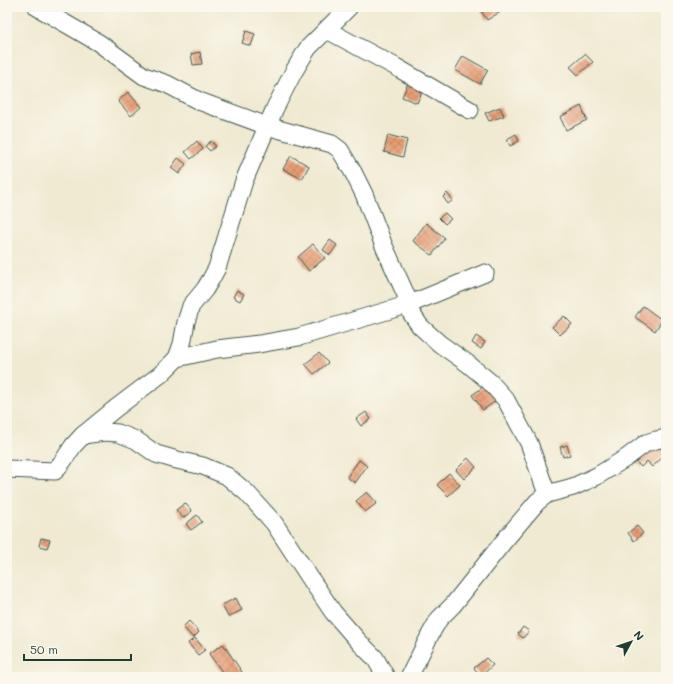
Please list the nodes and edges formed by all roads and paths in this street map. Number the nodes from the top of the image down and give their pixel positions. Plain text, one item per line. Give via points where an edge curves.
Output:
1 (37, 7) edge
2 (349, 7) edge
3 (327, 30) junction
4 (470, 110) dead end
5 (267, 126) junction
6 (485, 273) dead end
7 (410, 304) junction
8 (177, 358) junction
9 (83, 435) junction
10 (666, 438) edge
11 (7, 469) edge
12 (547, 494) junction
13 (386, 677) edge
14 (409, 677) edge

1 - 5 street via 99,43 144,76 167,84 199,101
2 - 3 street
3 - 4 street
3 - 5 street via 308,48
5 - 7 street via 332,144 340,150 364,194
5 - 8 street via 244,181 212,279 191,306
6 - 7 street
7 - 8 street via 299,337 217,349
7 - 12 street via 411,313 420,326 490,382 506,400 529,443
8 - 9 street via 161,374
9 - 11 street via 55,471
9 - 13 street via 118,433 136,440 156,454 203,466 227,476 274,523 333,612 375,658
10 - 12 street via 646,443 597,476 573,487
12 - 14 street via 527,512 439,619

